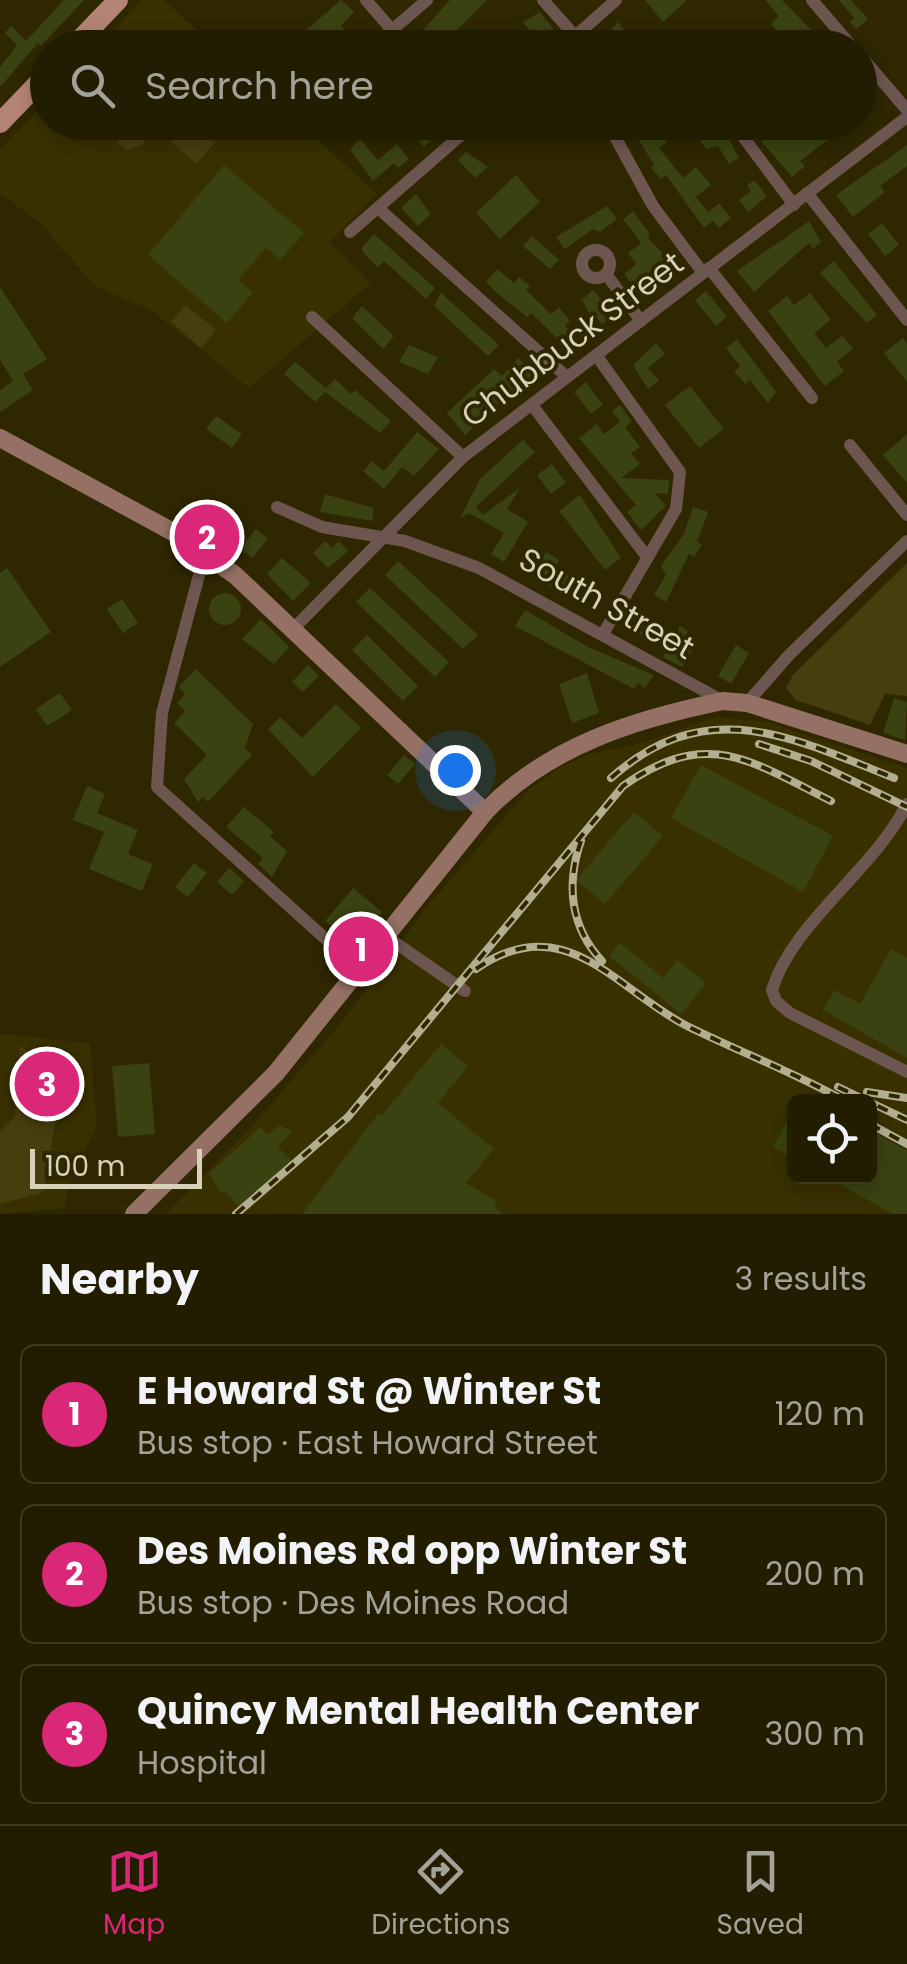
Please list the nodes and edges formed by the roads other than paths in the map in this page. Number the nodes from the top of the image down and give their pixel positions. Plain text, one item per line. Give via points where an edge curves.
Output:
1 (118, 0) edge
2 (366, 0) edge
3 (427, 0) edge
4 (542, 0) edge
5 (616, 0) edge
6 (812, 0) edge
7 (89, 30) edge
8 (392, 30) joint
9 (570, 30) edge
10 (582, 30) edge
11 (838, 30) edge
12 (877, 76) edge
13 (30, 92) edge
14 (907, 113) edge
15 (0, 123) edge
16 (877, 137) edge
17 (455, 140) edge
18 (617, 140) edge
19 (746, 140) edge
20 (874, 140) edge
21 (807, 194) junction
22 (794, 204) junction
23 (378, 208) junction
24 (350, 232) dead end
25 (706, 271) junction
26 (606, 274) dead end
27 (312, 317) dead end
28 (907, 320) edge
29 (641, 321) junction
30 (596, 355) junction
31 (567, 377) junction
32 (812, 398) dead end
33 (532, 404) junction
34 (0, 438) edge
35 (850, 445) dead end
36 (463, 457) junction
37 (277, 507) dead end
38 (907, 514) edge
39 (384, 538) junction
40 (907, 540) edge
41 (205, 553) junction
42 (646, 557) junction
43 (293, 629) junction
44 (603, 634) junction
45 (723, 701) junction
46 (747, 703) junction
47 (907, 754) edge
48 (907, 804) edge
49 (485, 812) junction
50 (384, 935) junction
51 (359, 969) junction
52 (459, 988) dead end
53 (907, 1072) edge
54 (134, 1214) edge

1 - 7 main road
2 - 8 street
3 - 8 street
4 - 9 street
5 - 10 street
6 - 11 street
12 - 14 street
13 - 15 main road
14 - 16 street, Chubbuck Street
17 - 23 street
18 - 25 street via 652,206
19 - 22 street
20 - 21 street, Chubbuck Street
21 - 22 street, Chubbuck Street
21 - 28 street
22 - 25 street, Chubbuck Street
23 - 24 street
23 - 31 street
25 - 29 street, Chubbuck Street
25 - 32 street
26 - 29 street
27 - 36 street
29 - 30 street, Chubbuck Street
30 - 31 street, Chubbuck Street
30 - 42 street via 680,472 676,509
31 - 33 street, Chubbuck Street
33 - 36 street, Chubbuck Street
33 - 42 street
34 - 41 main road
35 - 38 street
36 - 39 street, Chubbuck Street
37 - 39 street, South Street via 322,528
39 - 43 street, Chubbuck Street
39 - 44 street, South Street via 479,568
40 - 46 street
41 - 43 main road
41 - 51 street via 162,713 157,787
42 - 44 street
43 - 49 main road
44 - 45 street, South Street
45 - 46 main road, South Street
45 - 49 main road via 558,753
46 - 47 main road, South Street
48 - 53 street via 878,853 810,926 772,987 790,1013
49 - 50 main road
50 - 51 main road
50 - 52 street
51 - 54 main road via 276,1073

